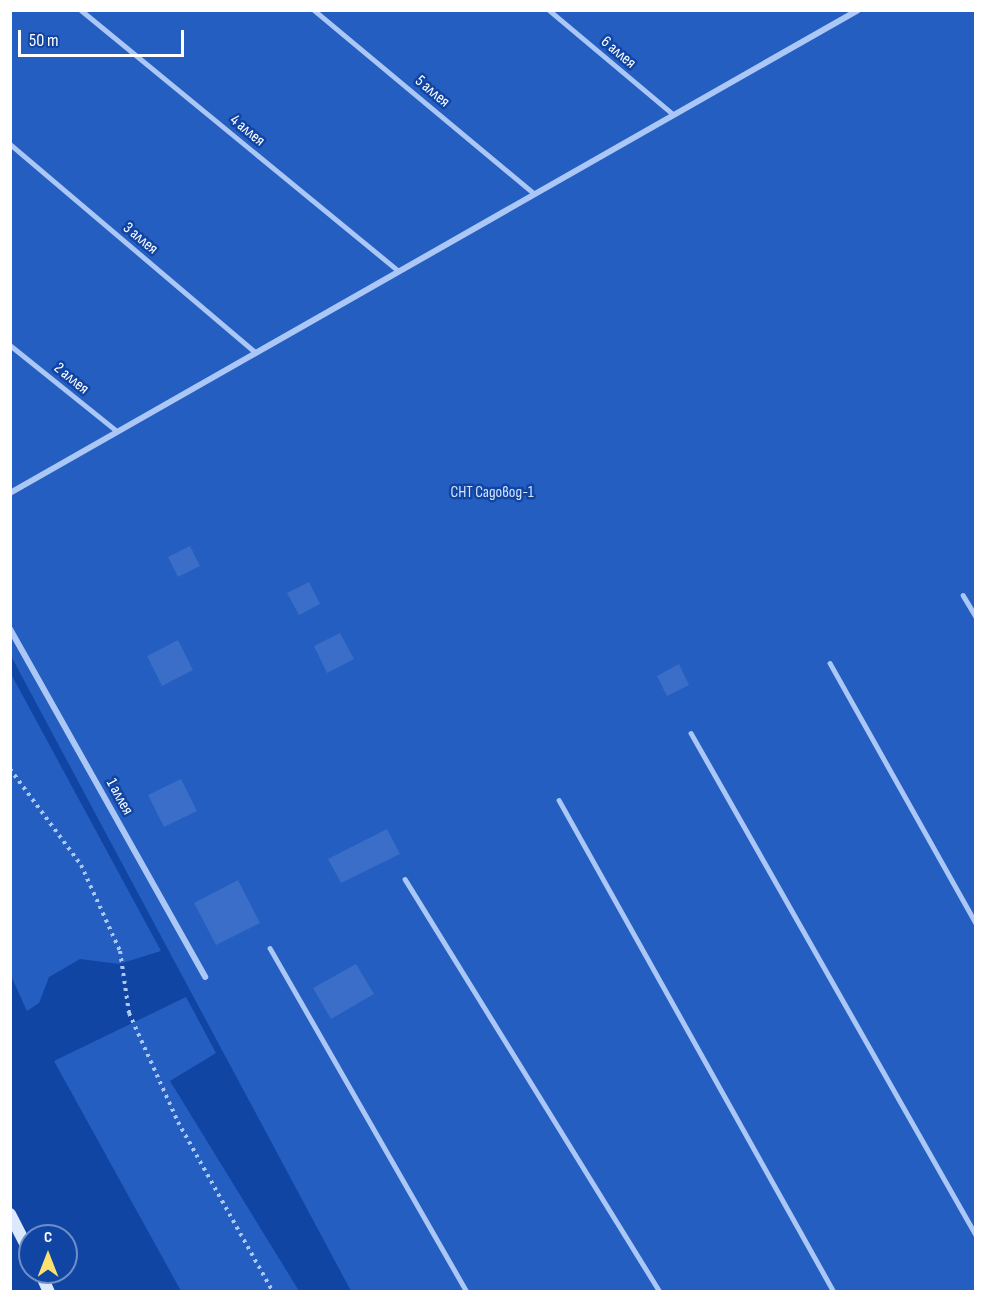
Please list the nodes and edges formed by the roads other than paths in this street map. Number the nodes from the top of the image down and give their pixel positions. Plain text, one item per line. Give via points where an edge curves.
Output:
1 (81, 10) edge
2 (314, 10) edge
3 (549, 10) edge
4 (858, 10) edge
5 (673, 114) junction
6 (10, 144) edge
7 (534, 192) junction
8 (397, 270) junction
9 (10, 345) edge
10 (254, 351) junction
11 (117, 431) junction
12 (10, 493) edge
13 (963, 595) dead end
14 (975, 617) edge
15 (10, 629) edge
16 (830, 663) dead end
17 (691, 733) dead end
18 (559, 800) dead end
19 (405, 879) dead end
20 (975, 923) edge
21 (270, 948) dead end
22 (205, 977) dead end
23 (10, 1214) edge
24 (18, 1230) edge
25 (975, 1235) edge
26 (467, 1292) edge
27 (660, 1292) edge
28 (834, 1292) edge

1 - 8 lane, 4 аллея
2 - 7 lane, 5 аллея
3 - 5 lane, 6 аллея
4 - 5 street
5 - 7 street
6 - 10 lane, 3 аллея
7 - 8 street
8 - 10 street
9 - 11 lane, 2 аллея
10 - 11 street
11 - 12 street
13 - 14 lane
15 - 22 street, 1 аллея
16 - 20 lane
17 - 25 lane
18 - 28 lane
19 - 27 lane
21 - 26 lane
23 - 24 main road

